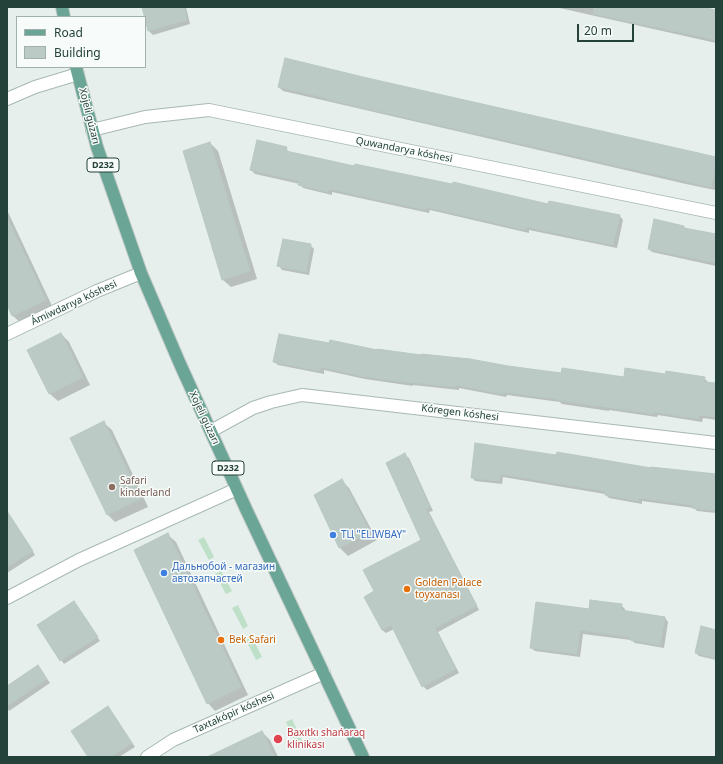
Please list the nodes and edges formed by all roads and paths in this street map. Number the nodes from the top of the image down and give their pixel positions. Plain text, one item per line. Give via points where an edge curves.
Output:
1 (77, 71) edge
2 (7, 99) edge
3 (92, 130) junction
4 (716, 213) edge
5 (141, 273) junction
6 (7, 334) edge
7 (211, 431) junction
8 (716, 443) edge
9 (237, 488) junction
10 (7, 598) edge
11 (324, 673) junction
12 (146, 757) edge
13 (363, 757) edge

1 - 2 street
1 - 3 main road, Xojeli gúzarı / D232
3 - 4 street, Quwandarya kóshesi via 145,116 210,110
3 - 5 main road, Xojeli gúzarı / D232 via 96,148
5 - 6 street, Ámiwdarıya kóshesi
5 - 7 main road, Xojeli gúzarı / D232
7 - 8 street, Kóregen kóshesi via 253,408 302,395
7 - 9 main road, Xojeli gúzarı / D232
9 - 10 street via 78,560
9 - 11 main road, Xojeli gúzarı / D232
11 - 12 street, Taxtakópir kóshesi via 173,740
11 - 13 main road, Xojeli gúzarı / D232

